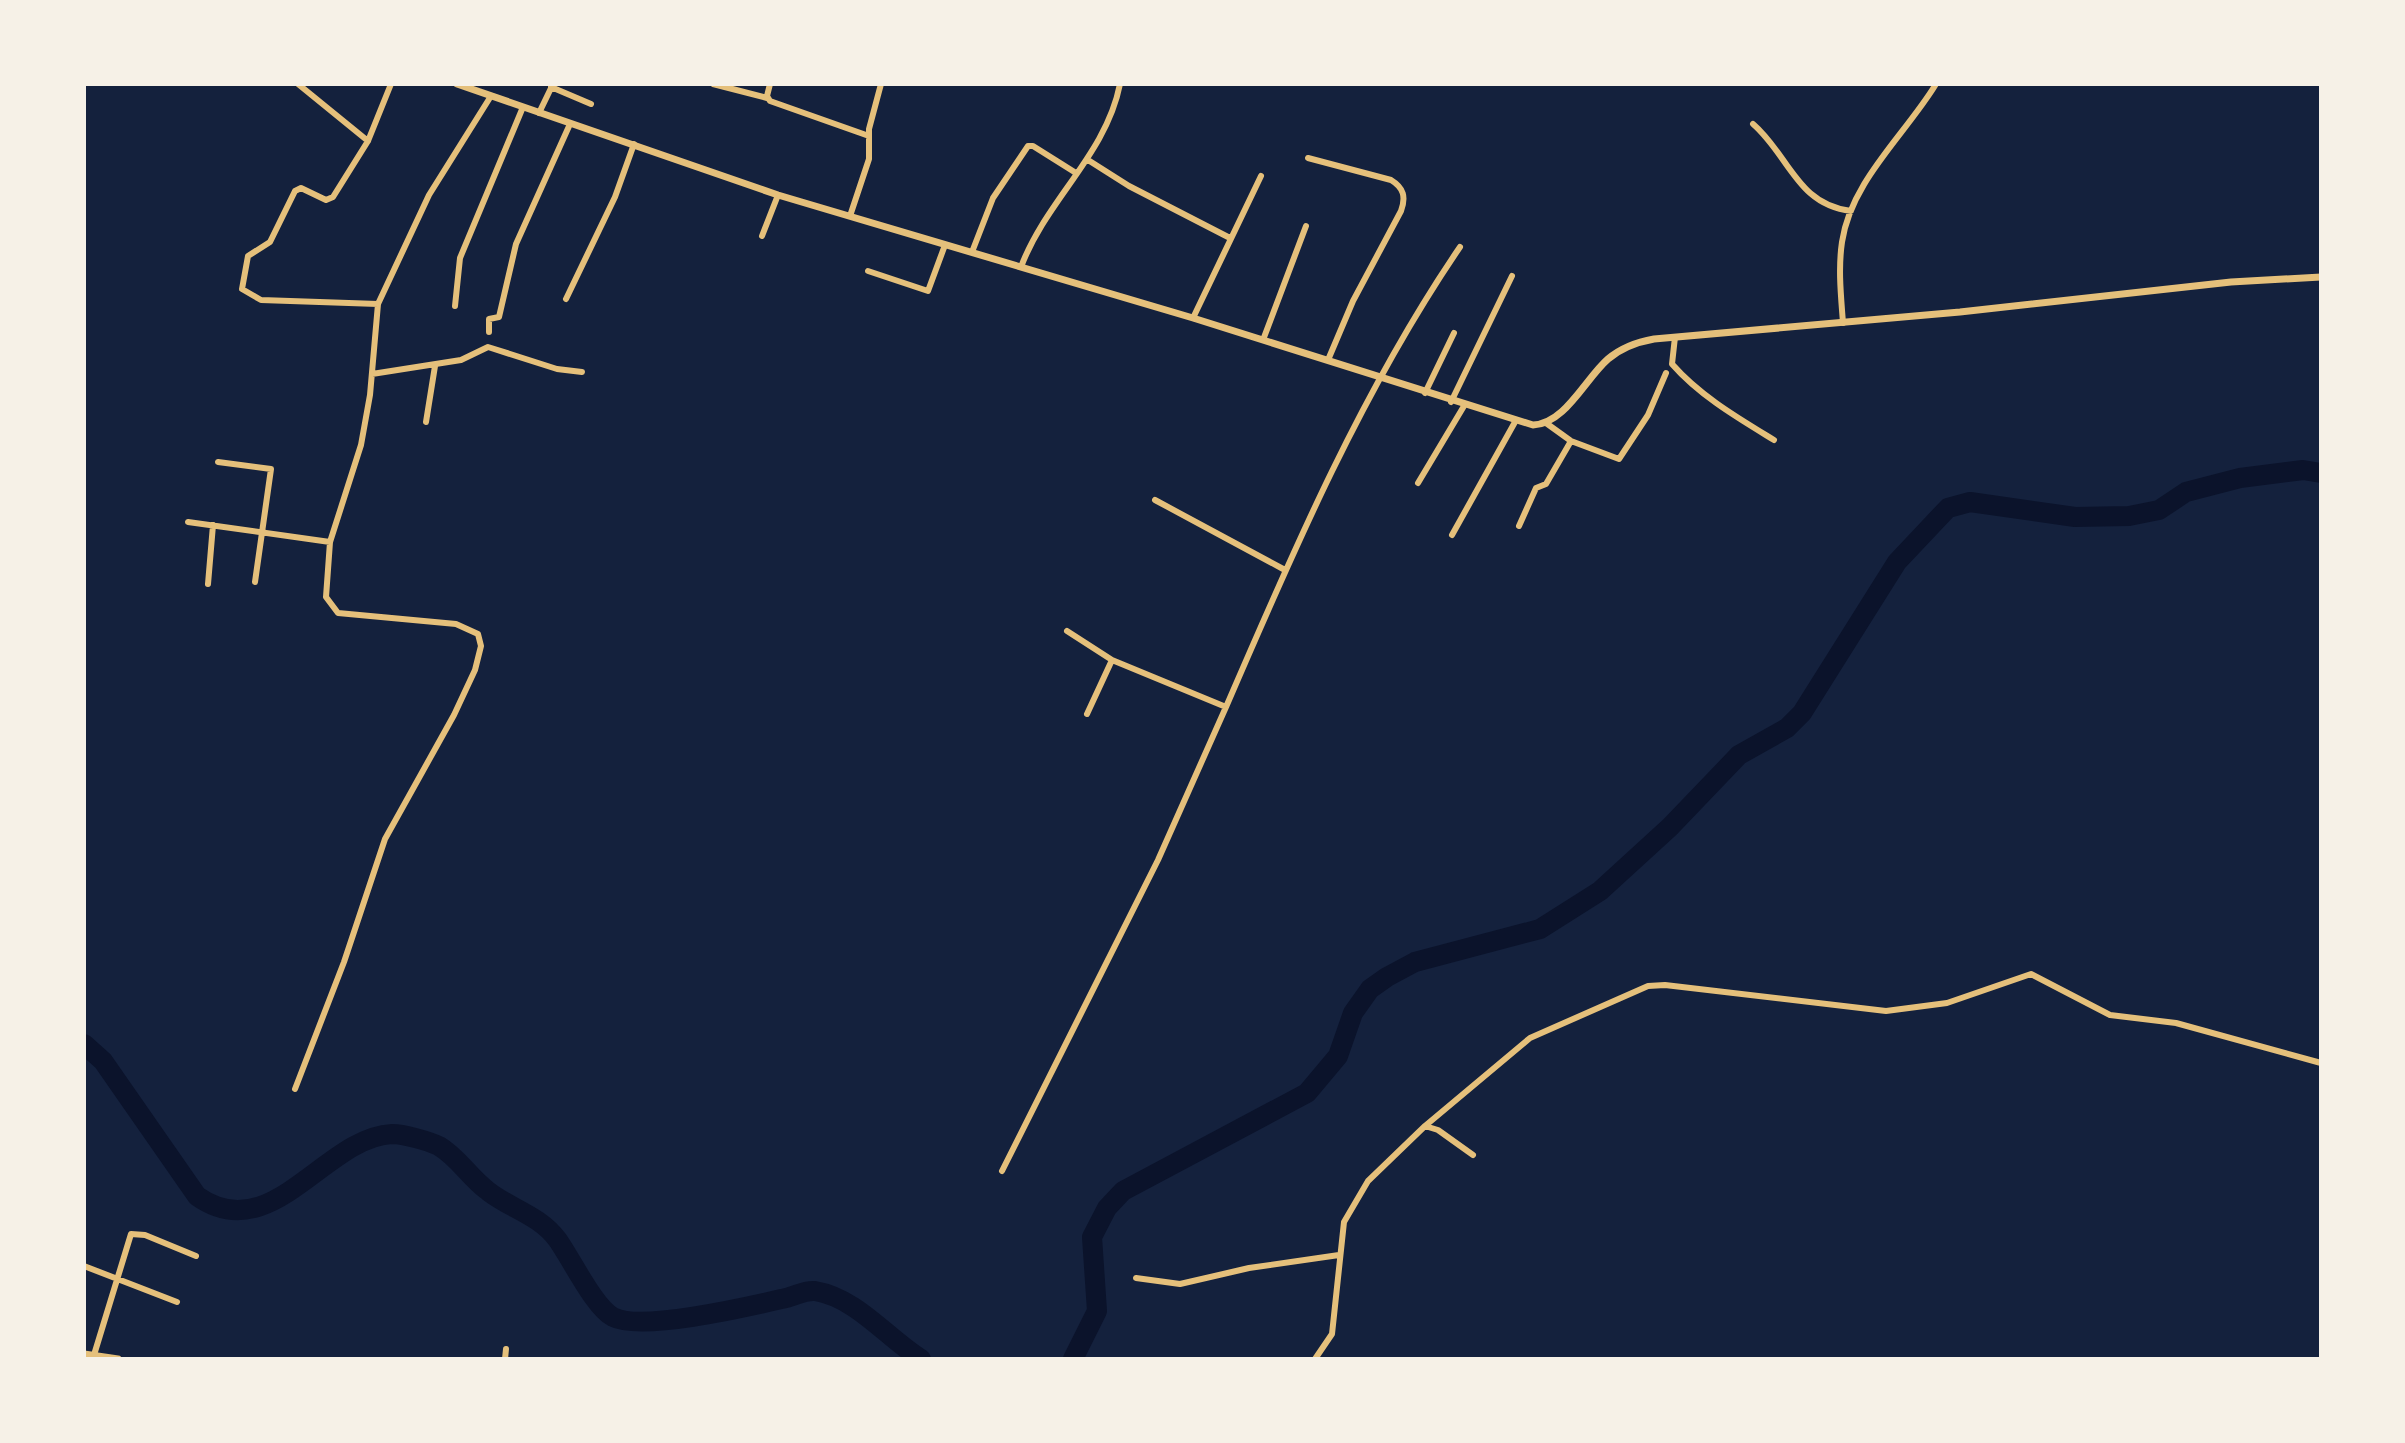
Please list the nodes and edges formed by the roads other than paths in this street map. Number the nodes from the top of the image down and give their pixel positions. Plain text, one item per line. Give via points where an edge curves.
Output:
1 (298, 84) edge
2 (391, 84) edge
3 (457, 84) edge
4 (713, 84) edge
5 (770, 84) edge
6 (881, 84) edge
7 (1120, 84) edge
8 (1936, 84) edge
9 (552, 86) edge
10 (491, 96) junction
11 (767, 98) junction
12 (591, 104) dead end
13 (523, 107) junction
14 (539, 113) junction
15 (570, 124) junction
16 (1753, 124) dead end
17 (869, 136) junction
18 (368, 141) junction
19 (634, 144) junction
20 (1308, 158) dead end
21 (1088, 160) junction
22 (1076, 173) junction
23 (1261, 176) dead end
24 (778, 195) junction
25 (1851, 211) junction
26 (850, 216) junction
27 (1306, 226) dead end
28 (762, 236) dead end
29 (1230, 238) junction
30 (945, 245) junction
31 (1460, 247) dead end
32 (972, 252) junction
33 (1021, 267) junction
34 (868, 271) dead end
35 (1512, 276) dead end
36 (2321, 277) edge
37 (566, 299) dead end
38 (378, 304) junction
39 (455, 306) dead end
40 (1193, 318) junction
41 (1843, 323) junction
42 (489, 332) dead end
43 (1454, 333) dead end
44 (1675, 337) junction
45 (1263, 340) junction
46 (1328, 360) junction
47 (435, 366) junction
48 (582, 372) dead end
49 (1666, 373) dead end
50 (372, 374) junction
51 (1381, 379) junction
52 (1425, 393) junction
53 (1451, 402) junction
54 (1464, 406) junction
55 (426, 422) dead end
56 (1515, 422) junction
57 (1546, 423) junction
58 (1774, 440) dead end
59 (1571, 441) junction
60 (218, 462) dead end
61 (1418, 483) dead end
62 (1155, 500) dead end
63 (188, 522) dead end
64 (213, 525) junction
65 (1519, 526) dead end
66 (260, 532) junction
67 (1452, 535) dead end
68 (330, 542) junction
69 (1285, 570) junction
70 (255, 582) dead end
71 (208, 584) dead end
72 (1067, 631) dead end
73 (1112, 660) junction
74 (1226, 707) junction
75 (1087, 714) dead end
76 (2321, 1063) edge
77 (295, 1089) dead end
78 (1425, 1126) junction
79 (1473, 1155) dead end
80 (1002, 1171) dead end
81 (1339, 1255) junction
82 (196, 1256) dead end
83 (84, 1266) edge
84 (1136, 1278) dead end
85 (115, 1280) junction
86 (177, 1302) dead end
87 (506, 1349) dead end
88 (89, 1356) edge
89 (118, 1359) edge
90 (505, 1359) edge
91 (1315, 1359) edge

1 - 18 street
2 - 18 street
3 - 10 street
4 - 11 street
5 - 11 street
6 - 17 street
7 - 21 street via 1110,122
8 - 25 street
9 - 12 street
9 - 14 street
10 - 13 street
10 - 38 street via 429,195
11 - 17 street
13 - 14 street
13 - 39 street via 460,258
14 - 15 street
15 - 19 street
15 - 42 street via 523,224 499,317 489,319
16 - 25 street via 1809,195 1827,207
17 - 26 street via 869,159
18 - 38 street via 331,200 301,188 295,191 270,242 248,256 242,289 261,300
19 - 24 street
19 - 37 street
20 - 46 street via 1391,180 1404,195
21 - 22 street
21 - 29 street
22 - 32 street via 1028,146 993,198
22 - 33 street via 1033,237
23 - 29 street
24 - 26 street
24 - 28 street
25 - 41 street via 1840,258
26 - 30 street
27 - 45 street
29 - 40 street
30 - 32 street
30 - 34 street via 928,291
31 - 51 street
32 - 33 street
33 - 40 street
35 - 53 street
36 - 41 street
38 - 50 street
40 - 45 street
41 - 44 street
43 - 52 street
44 - 57 street via 1642,341 1614,354
44 - 58 street via 1672,364 1680,373 1709,399
45 - 46 street
46 - 51 street
47 - 48 street via 488,347
47 - 50 street
47 - 55 street
49 - 59 street via 1648,415 1619,459
50 - 68 street via 361,445
51 - 52 street
51 - 69 street
52 - 53 street
53 - 54 street
54 - 56 street
54 - 61 street
56 - 57 street
56 - 67 street
57 - 59 street
59 - 65 street via 1546,484 1536,488
60 - 66 street via 271,469
62 - 69 street
63 - 64 street
64 - 66 street
64 - 71 street
66 - 68 street
66 - 70 street
68 - 77 street via 326,597 338,613 456,624 478,634 481,646 454,715 385,839
69 - 74 street
72 - 73 street
73 - 74 street
73 - 75 street
74 - 80 street via 1158,860
76 - 78 street via 2176,1023 2110,1015 2031,974 1947,1003 1886,1011 1658,985 1530,1038
78 - 79 street
78 - 81 street via 1359,1193 1344,1222
81 - 84 street via 1180,1284
81 - 91 street via 1332,1334
82 - 85 street via 134,1232
83 - 85 street
85 - 86 street
85 - 88 street
87 - 90 street
88 - 89 street

